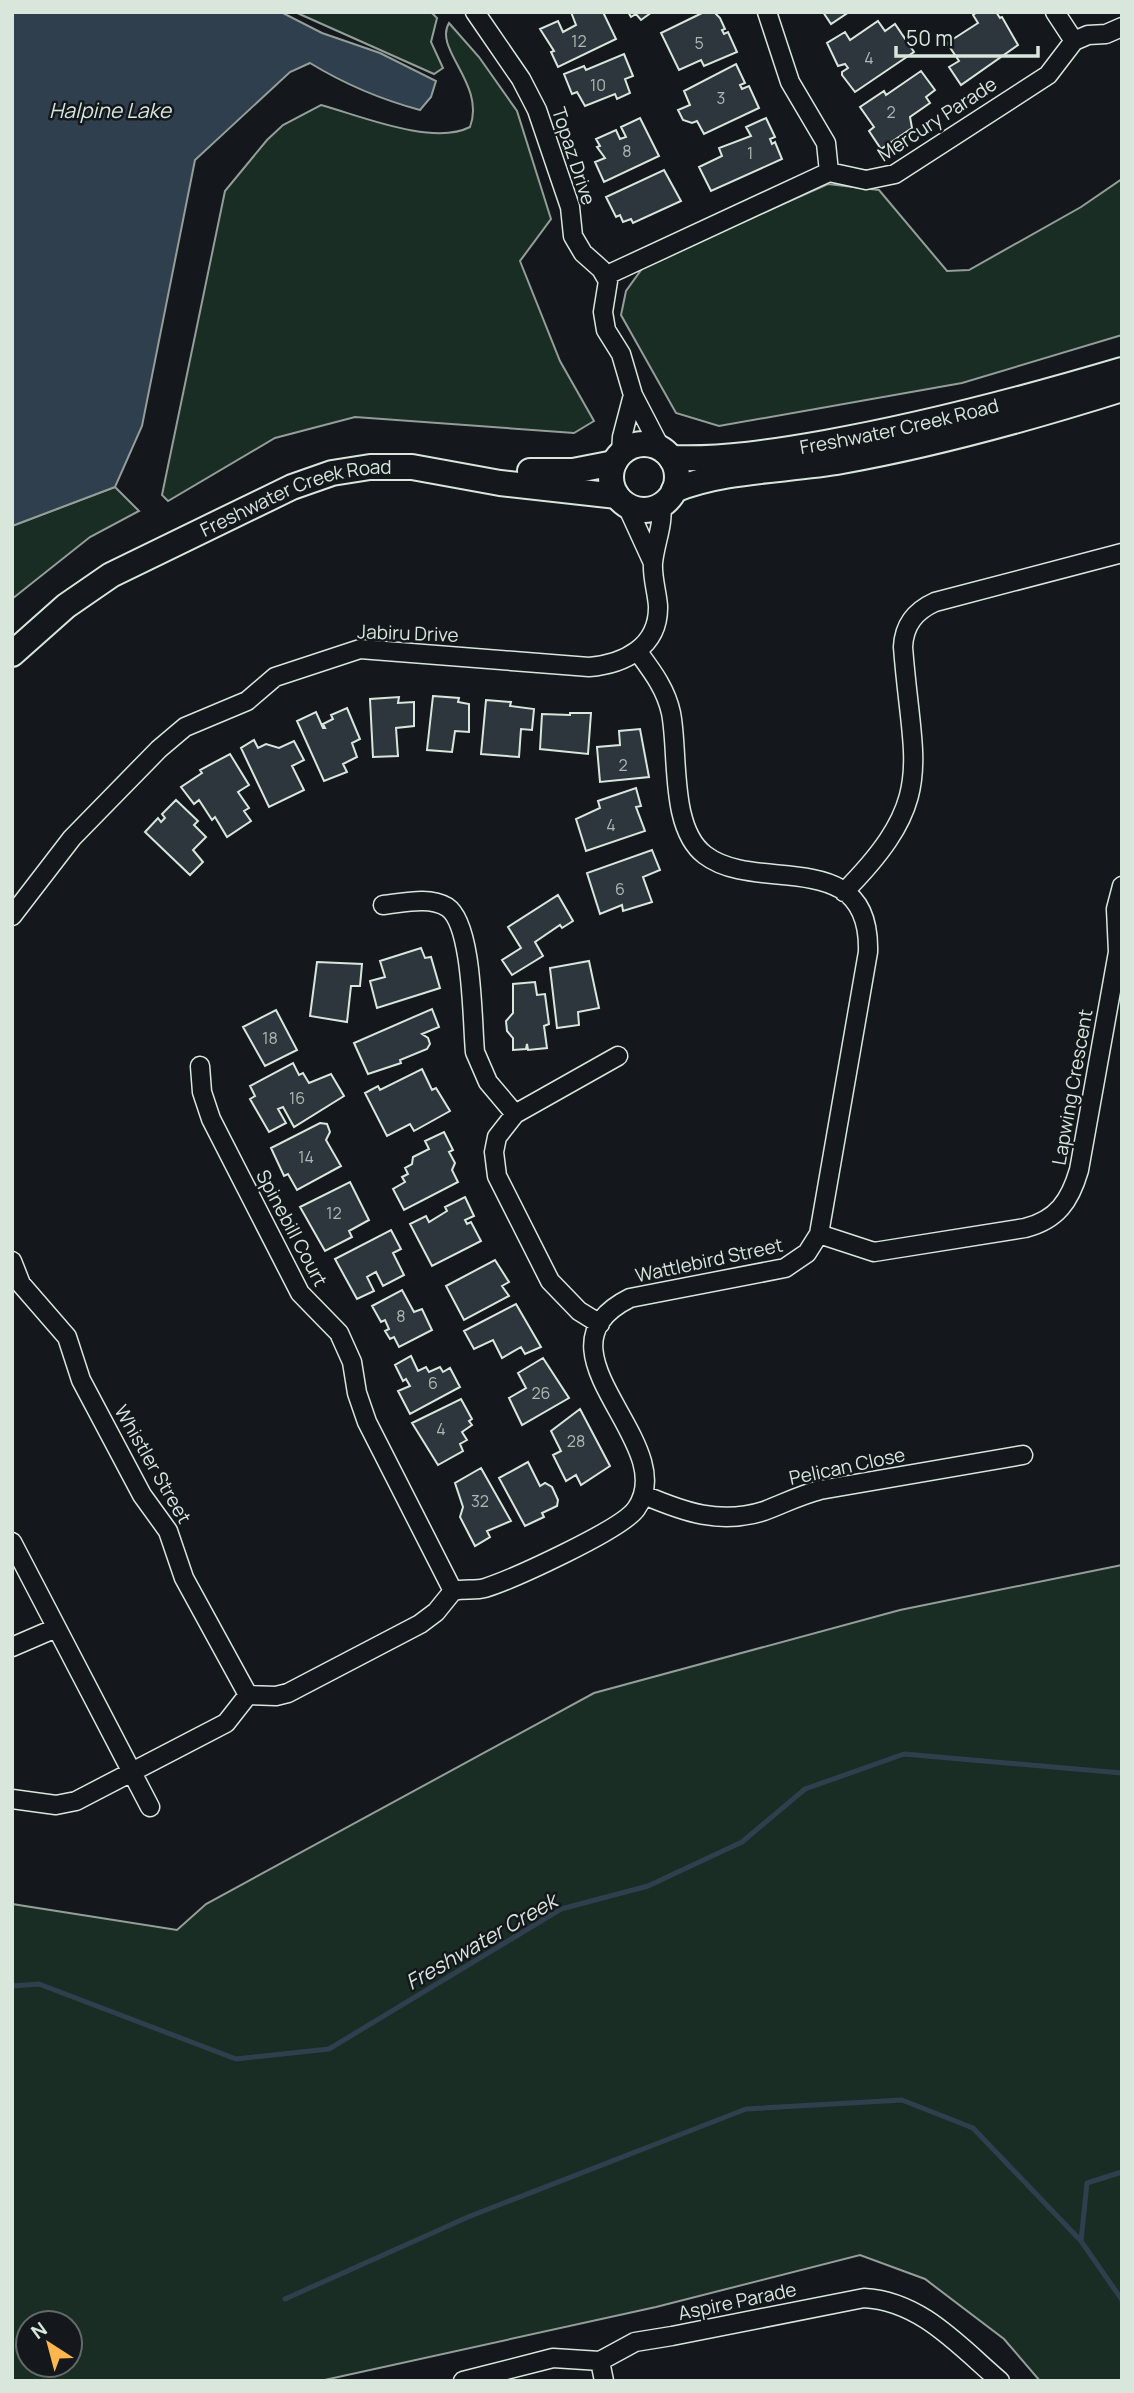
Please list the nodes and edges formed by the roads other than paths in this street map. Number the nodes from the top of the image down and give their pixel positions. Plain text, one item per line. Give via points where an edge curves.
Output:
1 (475, 12) edge
2 (767, 12) edge
3 (1055, 12) edge
4 (1122, 27) edge
5 (1074, 41) junction
6 (829, 173) junction
7 (605, 276) junction
8 (1122, 370) edge
9 (1122, 389) edge
10 (633, 395) junction
11 (666, 453) junction
12 (618, 458) junction
13 (667, 497) junction
14 (621, 500) junction
15 (1122, 553) edge
16 (653, 563) junction
17 (12, 633) edge
18 (638, 652) junction
19 (12, 654) edge
20 (1122, 886) edge
21 (844, 892) junction
22 (383, 905) dead end
23 (12, 916) edge
24 (618, 1056) dead end
25 (200, 1066) dead end
26 (514, 1114) junction
27 (818, 1234) junction
28 (12, 1261) edge
29 (600, 1324) junction
30 (1023, 1455) dead end
31 (643, 1495) junction
32 (12, 1542) edge
33 (453, 1591) junction
34 (57, 1628) junction
35 (12, 1647) edge
36 (248, 1695) junction
37 (132, 1774) junction
38 (12, 1799) edge
39 (150, 1807) dead end
40 (600, 2361) junction
41 (463, 2381) edge
42 (604, 2381) edge
43 (1000, 2381) edge

1 - 7 street, Topaz Drive via 530,96 570,207 573,236
2 - 6 street via 790,82 826,143
3 - 5 street
4 - 5 street
5 - 6 street, Mercury Parade via 1048,75 895,174 866,180
6 - 7 street
7 - 10 street via 604,324 621,354
8 - 11 main road, Freshwater Creek Road via 880,433 720,458
9 - 13 main road, Freshwater Creek Road via 909,448 712,478
10 - 11 street
10 - 12 street
11 - 12 main road via 640,444
11 - 13 main road via 676,479
12 - 14 main road via 611,480
12 - 17 main road, Freshwater Creek Road via 585,470 538,471 426,454 381,452 318,461 105,561 62,589
13 - 14 main road via 643,509
13 - 16 street
14 - 16 street
14 - 19 main road, Freshwater Creek Road via 412,467 332,473 111,575 66,606
15 - 21 street via 935,602 911,619 903,647 915,762 913,789 885,847
16 - 18 street via 657,617
18 - 21 street via 668,705 681,812 696,847 722,864 824,882
18 - 23 street, Jabiru Drive via 611,665 589,667 360,649 275,677 247,701 185,727 159,749 72,838
20 - 27 street, Lapwing Crescent via 1116,909 1118,951 1079,1170 1061,1209 1025,1228 889,1252 858,1249
21 - 27 street, Wattlebird Street via 865,918 869,952
22 - 26 street via 438,903 457,917 464,942 475,1052 480,1069
24 - 26 street
25 - 33 street, Spinebill Court via 211,1119 300,1293 339,1333 352,1362 367,1422
26 - 29 street via 497,1137 497,1176 550,1281
27 - 29 street, Wattlebird Street via 807,1253 785,1268 631,1298 613,1308
28 - 36 street, Whistler Street via 21,1284 67,1337 81,1380 142,1494 168,1531 184,1578
29 - 31 street via 594,1343 596,1364 643,1462
30 - 31 street, Pelican Close via 820,1490 766,1510 724,1518 701,1516
31 - 33 street via 617,1527 485,1588
32 - 34 street
33 - 36 street via 420,1624 295,1689 276,1696
34 - 35 street
34 - 37 street
36 - 37 street via 226,1723
37 - 38 street via 76,1801 56,1805
37 - 39 street
40 - 41 street via 553,2358
40 - 42 street
40 - 43 street, Aspire Parade via 644,2339 864,2298 886,2300 921,2315

